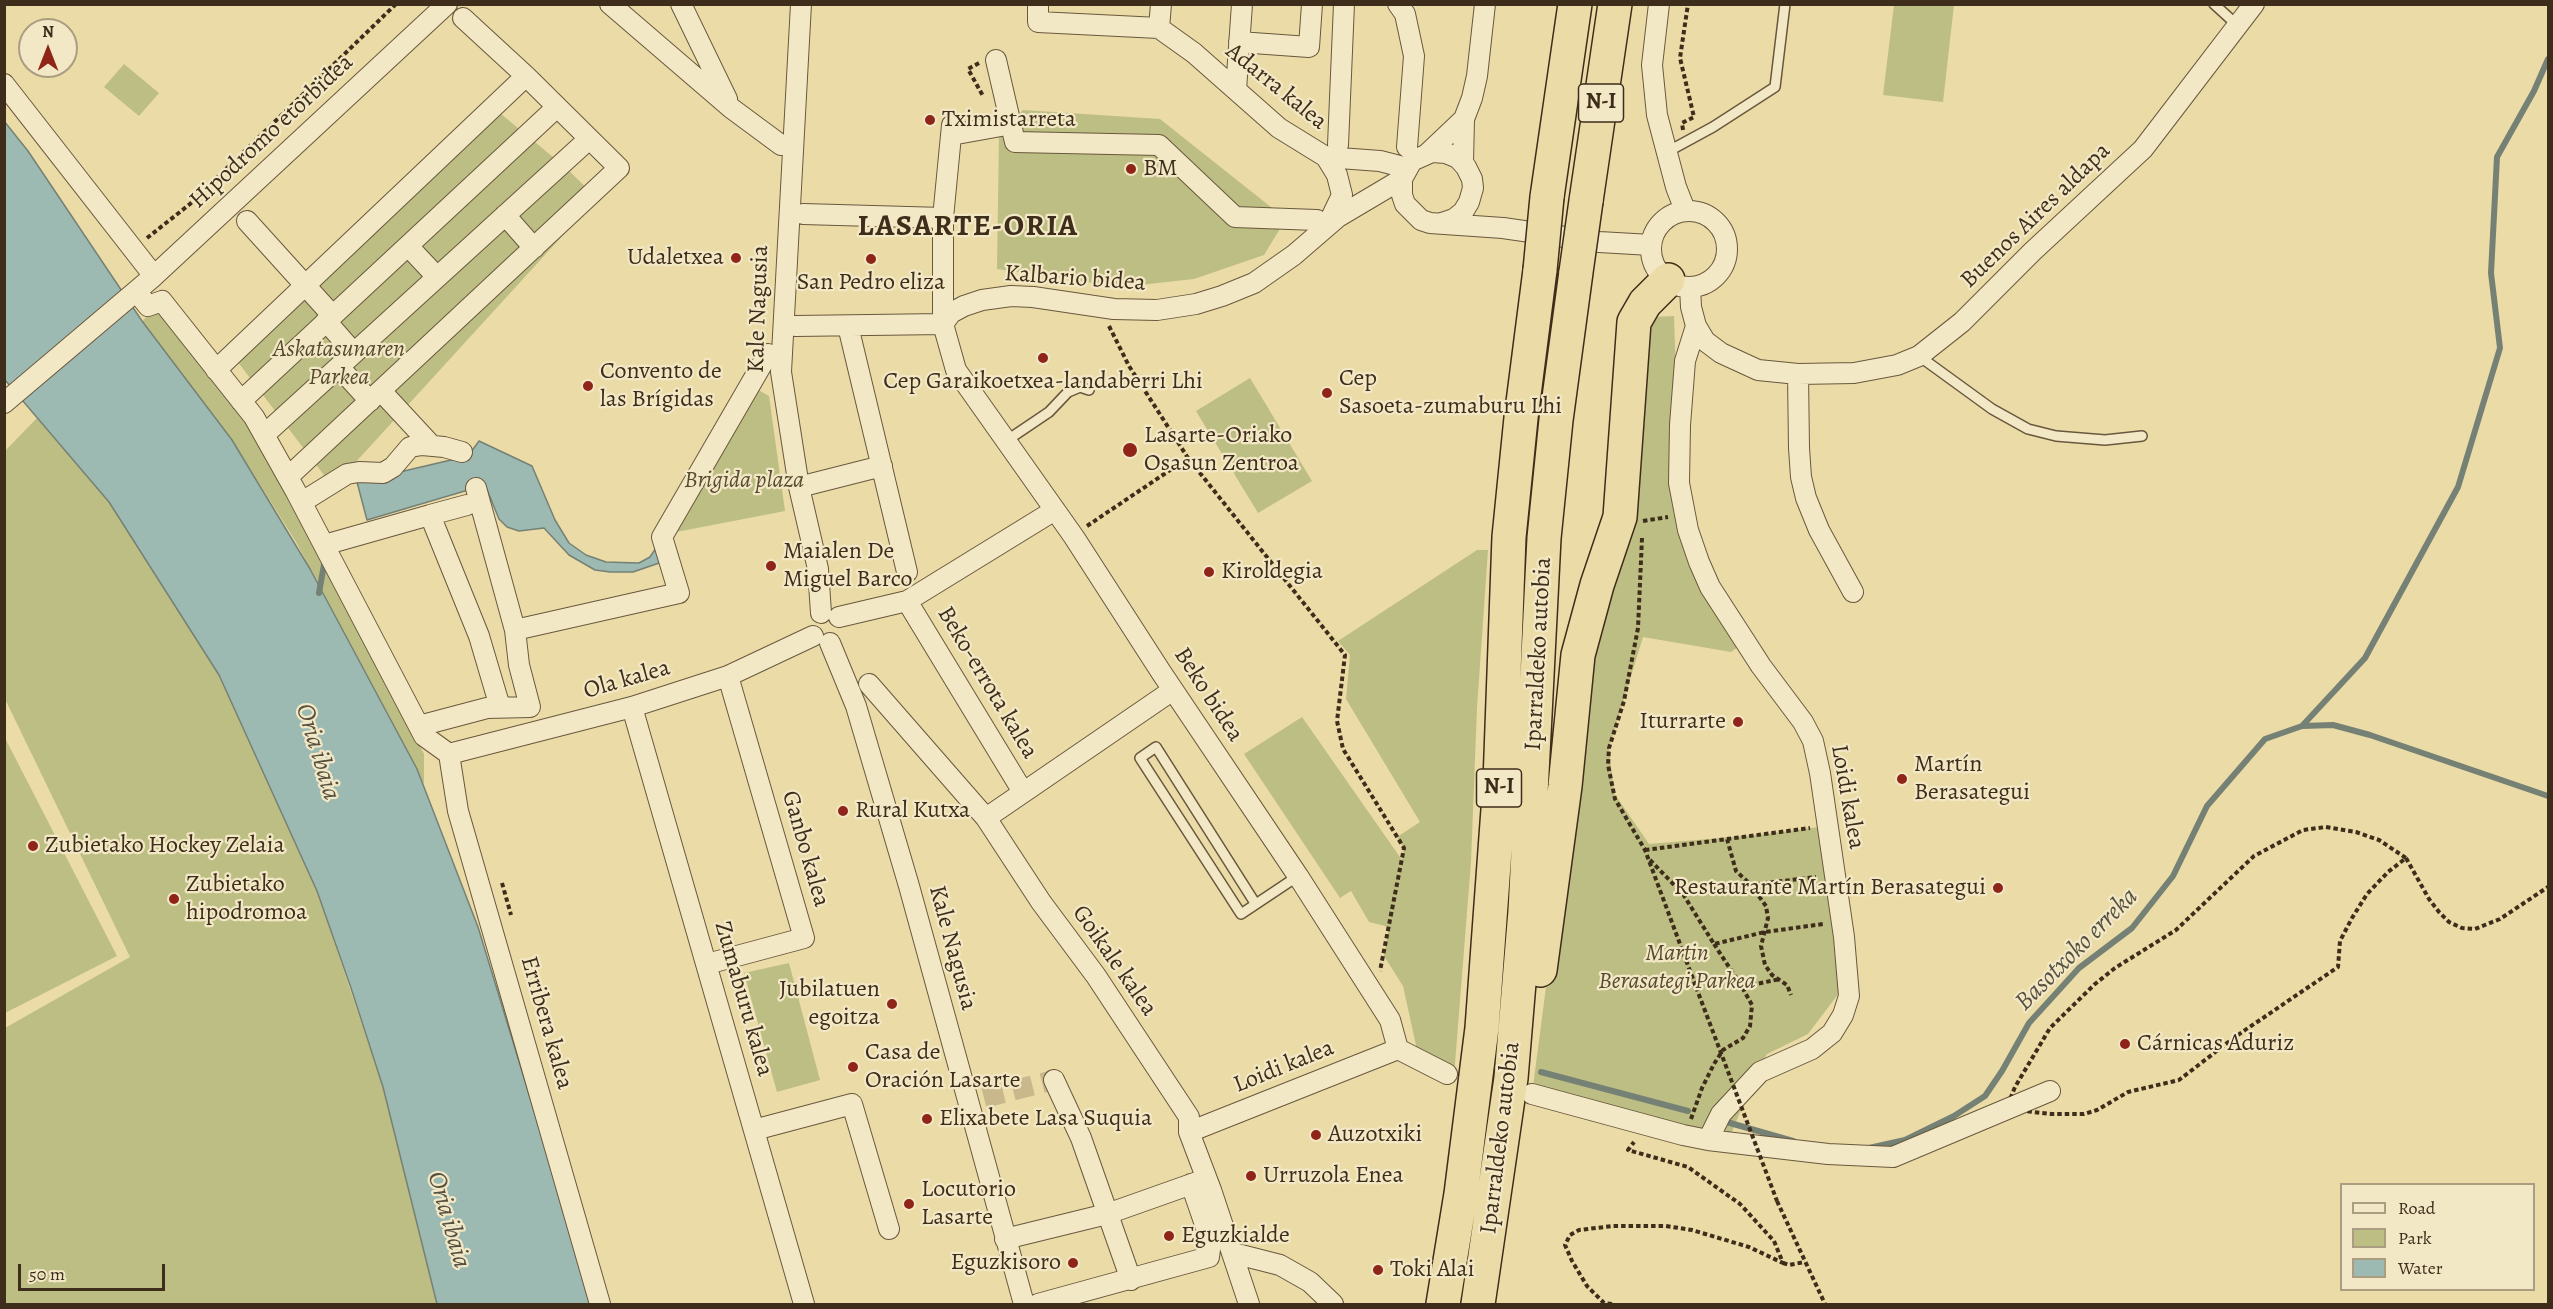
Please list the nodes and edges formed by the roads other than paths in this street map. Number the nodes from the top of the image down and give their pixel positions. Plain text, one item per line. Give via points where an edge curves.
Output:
1 (447, 4) edge
2 (610, 4) edge
3 (681, 4) edge
4 (801, 4) edge
5 (1038, 4) edge
6 (1161, 4) edge
7 (1242, 4) edge
8 (1312, 4) edge
9 (1344, 4) edge
10 (1398, 4) edge
11 (1415, 4) edge
12 (1485, 4) edge
13 (1575, 4) edge
14 (1615, 4) edge
15 (1659, 4) edge
16 (1785, 4) edge
17 (2214, 4) edge
18 (2254, 4) edge
19 (463, 18) dead end
20 (2237, 25) junction
21 (1159, 28) junction
22 (1239, 42) junction
23 (1414, 56) junction
24 (996, 60) road end
25 (526, 76) junction
26 (4, 84) edge
27 (1236, 90) junction
28 (557, 107) junction
29 (731, 108) junction
30 (1464, 119) junction
31 (1010, 122) junction
32 (589, 139) junction
33 (781, 145) dead end
34 (1407, 147) dead end
35 (1332, 151) junction
36 (1666, 152) junction
37 (1427, 154) junction
38 (1463, 163) junction
39 (1404, 173) junction
40 (1473, 188) junction
41 (1364, 200) junction
42 (1405, 204) junction
43 (1685, 210) junction
44 (802, 214) dead end
45 (505, 215) junction
46 (943, 218) junction
47 (247, 221) dead end
48 (1442, 223) junction
49 (1321, 224) junction
50 (1503, 228) junction
51 (1651, 245) junction
52 (408, 246) junction
53 (534, 248) junction
54 (154, 276) junction
55 (437, 277) junction
56 (1679, 284) junction
57 (305, 285) junction
58 (133, 293) junction
59 (329, 318) junction
60 (943, 324) junction
61 (795, 326) dead end
62 (848, 326) junction
63 (1696, 326) junction
64 (354, 353) junction
65 (768, 354) dead end
66 (1919, 356) junction
67 (339, 367) junction
68 (216, 370) junction
69 (1798, 374) junction
70 (1089, 390) dead end
71 (375, 396) junction
72 (241, 401) junction
73 (4, 403) edge
74 (264, 435) junction
75 (2142, 436) dead end
76 (1006, 441) junction
77 (432, 446) junction
78 (462, 452) dead end
79 (882, 466) junction
80 (288, 477) junction
81 (799, 487) junction
82 (302, 502) junction
83 (1055, 510) junction
84 (430, 516) junction
85 (324, 545) junction
86 (907, 572) dead end
87 (1853, 592) dead end
88 (907, 602) junction
89 (830, 615) junction
90 (515, 630) junction
91 (822, 639) junction
92 (728, 676) junction
93 (869, 684) dead end
94 (1173, 690) junction
95 (500, 707) junction
96 (632, 707) junction
97 (419, 726) junction
98 (448, 754) junction
99 (1023, 792) junction
100 (986, 818) junction
101 (1298, 876) junction
102 (1256, 903) junction
103 (707, 964) junction
104 (1398, 1049) junction
105 (1448, 1074) dead end
106 (1054, 1080) dead end
107 (1522, 1086) junction
108 (2050, 1091) dead end
109 (754, 1130) junction
110 (1189, 1132) junction
111 (1708, 1140) junction
112 (1199, 1181) junction
113 (1107, 1214) junction
114 (889, 1229) dead end
115 (1005, 1239) junction
116 (1233, 1253) junction
117 (1131, 1280) junction
118 (600, 1305) edge
119 (804, 1305) edge
120 (1024, 1305) edge
121 (1038, 1305) edge
122 (1249, 1305) edge
123 (1333, 1305) edge
124 (1443, 1305) edge
125 (1478, 1305) edge

1 - 54 street, Hipodromo etorbidea
2 - 29 street
3 - 29 street
4 - 81 street, Kale Nagusia via 781,372
5 - 21 street via 1038,22
6 - 21 street
7 - 22 street
8 - 22 street via 1310,47
9 - 35 street
10 - 23 street via 1405,14
11 - 23 street
12 - 30 street via 1477,76
13 - 124 highway, Iparraldeko autobia / N-I, bridge via 1521,418 1509,537 1499,794 1482,1028
14 - 107 highway, Iparraldeko autobia / N-I, bridge via 1556,420 1544,538 1526,911
15 - 36 street via 1652,65
16 - 36 lane via 1775,87
17 - 20 lane
18 - 20 street, Buenos Aires aldapa
19 - 25 street
20 - 66 street, Buenos Aires aldapa via 2143,149 1962,322
21 - 27 street, Adarra kalea
22 - 27 street
23 - 34 street
24 - 31 street
25 - 28 street
25 - 57 street
26 - 54 street
27 - 35 street, Adarra kalea via 1279,128
28 - 32 street
28 - 52 street
29 - 33 street
30 - 37 street
30 - 38 street
31 - 46 street, Beko bidea via 951,130
31 - 49 street via 1016,142 1159,145 1234,217
32 - 45 street
32 - 53 street via 619,168
35 - 39 street, Adarra kalea via 1380,161
35 - 49 street via 1342,195
36 - 43 street
37 - 38 street via 1446,153
37 - 39 street via 1412,161
38 - 40 street
39 - 41 street, Kalbario bidea
39 - 42 street
40 - 48 street via 1463,212
40 - 50 street via 1484,211
41 - 42 street
41 - 49 street, Kalbario bidea
42 - 48 street via 1421,220
43 - 51 street via 1658,227
43 - 56 street via 1702,213 1719,225 1727,245 1726,258 1720,271 1703,284
44 - 46 street
45 - 53 street
45 - 55 street
46 - 60 street, Beko bidea
47 - 57 street
48 - 50 street
49 - 60 street, Kalbario bidea via 1294,255 1254,283 1196,304 1157,310 1011,296 964,306 951,313
50 - 51 street
51 - 56 street via 1653,262
52 - 55 street
52 - 59 street
53 - 71 street
54 - 58 street, Hipodromo etorbidea
55 - 64 street
56 - 63 street, Loidi kalea
56 - 107 highway via 1645,303 1634,322 1620,518 1578,655 1550,912
57 - 59 street
57 - 68 street
58 - 68 street via 148,306 162,301
58 - 73 street, Hipodromo etorbidea
59 - 64 street
59 - 72 street
60 - 62 street
60 - 76 street, Beko bidea via 956,370
61 - 62 street
62 - 79 street
63 - 69 street via 1705,341 1737,362 1758,370
63 - 111 street, Loidi kalea via 1685,361 1680,425 1679,483 1685,515 1710,587 1813,741 1848,972 1848,996 1832,1033 1812,1049 1760,1072 1721,1114
64 - 67 street
65 - 90 street via 662,537 679,593
66 - 69 street, Buenos Aires aldapa via 1876,370
66 - 75 lane via 1992,409 2028,429 2095,439
67 - 71 street
67 - 74 street
68 - 72 street
69 - 87 street via 1799,448 1806,498
70 - 76 lane via 1080,387 1068,392 1048,412
71 - 77 street
71 - 80 street
72 - 74 street
74 - 80 street
76 - 83 street, Beko bidea
77 - 78 street
77 - 82 street via 410,447 383,474 347,474
79 - 81 street
79 - 86 street
80 - 82 street
81 - 89 street, Kale Nagusia
82 - 85 street
83 - 88 street, Beko-errota kalea
83 - 94 street, Beko bidea
84 - 85 street
84 - 90 street via 472,496
84 - 95 street via 479,636
85 - 97 street
88 - 89 street, Beko-errota kalea
88 - 99 street, Beko-errota kalea
89 - 91 street via 813,620
89 - 91 street via 843,627 842,633 839,638
90 - 95 street via 530,706
91 - 92 street, Ola kalea
91 - 115 street, Kale Nagusia via 856,706
92 - 96 street, Ola kalea
92 - 103 street, Ganbo kalea via 804,938
93 - 100 street, Goikale kalea
94 - 99 street, Beko-errota kalea
94 - 101 street, Beko bidea
95 - 97 street
96 - 98 street, Ola kalea
96 - 103 street, Zumaburu kalea
97 - 98 street via 424,736
98 - 118 street, Erribera kalea via 458,811
99 - 100 street, Beko-errota kalea
100 - 110 street, Goikale kalea via 1160,1071 1189,1117
101 - 102 lane
101 - 104 street, Beko bidea via 1390,1020
102 - 102 lane via 1156,747 1140,758 1241,914
103 - 109 street, Zumaburu kalea
104 - 105 street
104 - 110 street, Loidi kalea
106 - 113 street via 1081,1138
107 - 111 street
107 - 125 highway, Iparraldeko autobia / N-I
108 - 111 street via 1893,1157
109 - 114 street via 852,1104
109 - 119 street, Zumaburu kalea
110 - 112 street, Goikale kalea
112 - 113 street
112 - 116 street, Goikale kalea
112 - 117 street via 1211,1242 1209,1257
113 - 115 street
113 - 117 street
115 - 120 street, Kale Nagusia
116 - 122 street, Goikale kalea
116 - 123 street via 1280,1266 1310,1282
117 - 121 street

